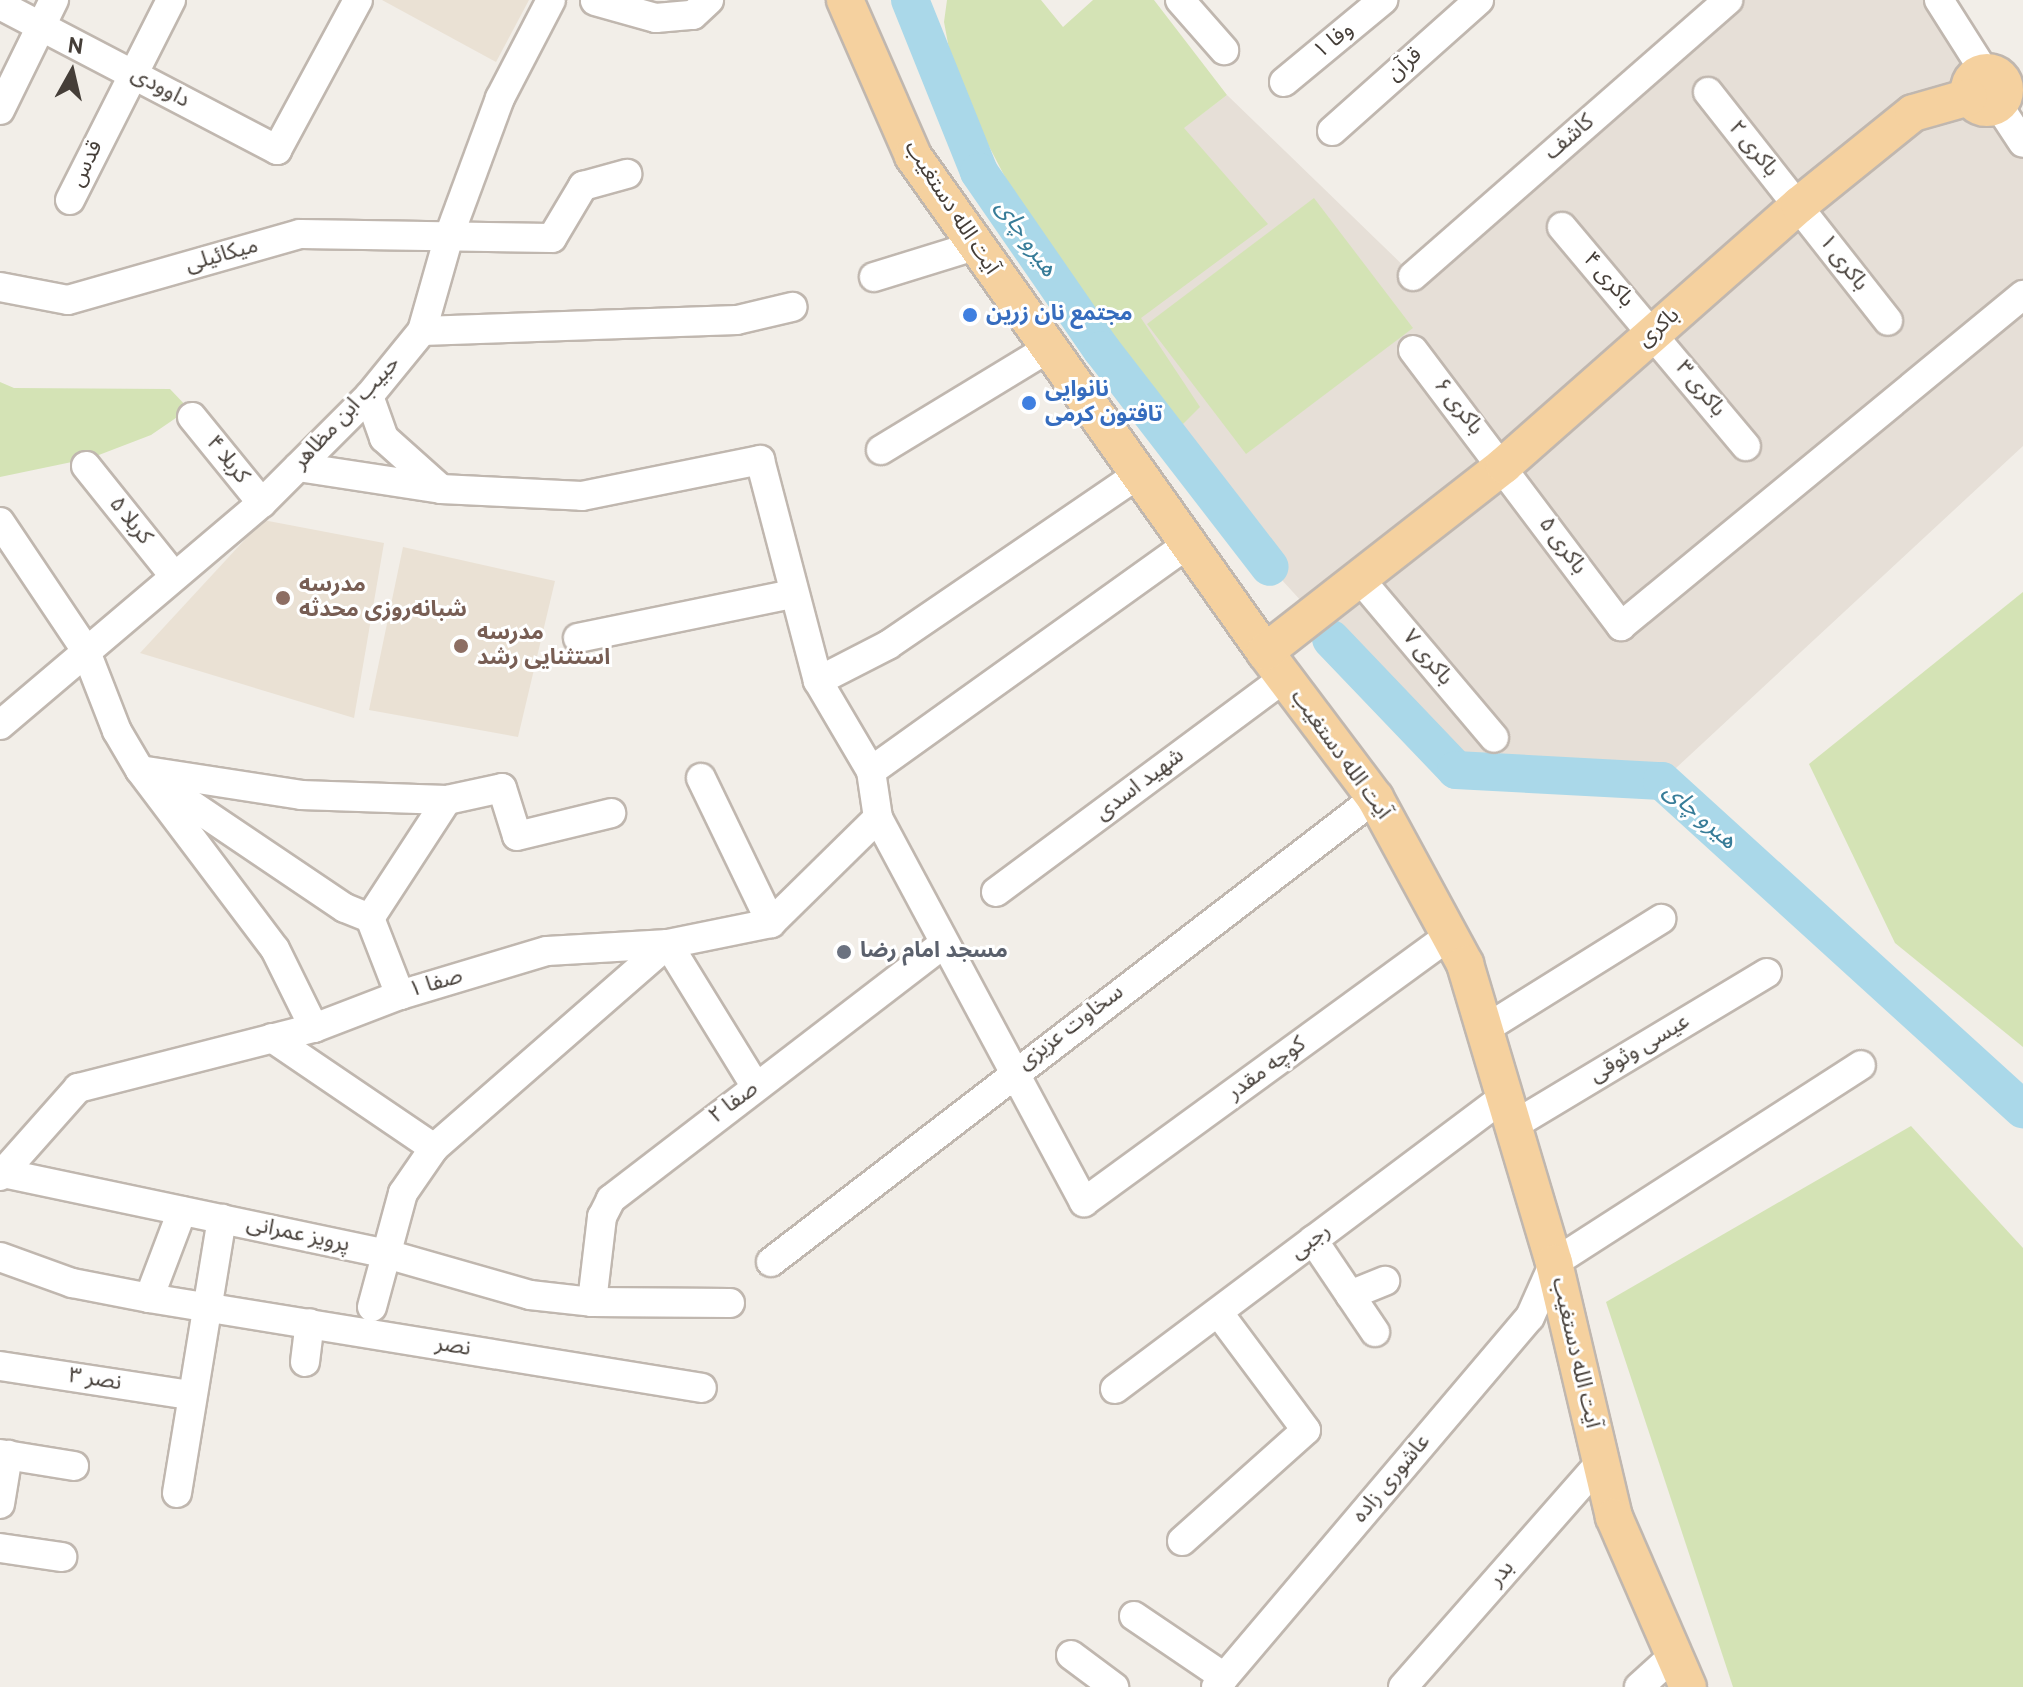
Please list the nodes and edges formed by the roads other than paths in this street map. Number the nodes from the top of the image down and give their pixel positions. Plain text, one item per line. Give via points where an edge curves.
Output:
1 (54, 0) edge
2 (171, 0) edge
3 (358, 0) edge
4 (551, 0) edge
5 (709, 0) edge
6 (845, 0) edge
7 (1180, 0) edge
8 (1383, 0) edge
9 (1479, 0) edge
10 (1728, 0) edge
11 (1939, 0) edge
12 (595, 1) edge
13 (0, 5) edge
14 (39, 26) junction
15 (1224, 50) dead end
16 (132, 72) junction
17 (1284, 82) dead end
18 (1996, 91) edge
19 (1708, 92) dead end
20 (0, 110) edge
21 (1332, 131) dead end
22 (2023, 143) edge
23 (627, 174) dead end
24 (70, 200) dead end
25 (1799, 205) junction
26 (1562, 227) dead end
27 (449, 236) junction
28 (974, 246) junction
29 (1413, 276) dead end
30 (874, 277) dead end
31 (0, 287) edge
32 (2023, 295) edge
33 (792, 307) dead end
34 (1888, 321) dead end
35 (422, 331) junction
36 (1654, 332) junction
37 (1049, 348) junction
38 (1413, 350) dead end
39 (369, 396) junction
40 (192, 417) dead end
41 (1746, 446) dead end
42 (881, 450) dead end
43 (1504, 465) junction
44 (86, 466) dead end
45 (298, 467) junction
46 (1139, 474) junction
47 (441, 489) junction
48 (262, 503) junction
49 (0, 522) edge
50 (1188, 544) junction
51 (174, 576) junction
52 (1359, 578) junction
53 (793, 594) junction
54 (578, 638) dead end
55 (85, 649) junction
56 (1274, 665) junction
57 (818, 681) junction
58 (0, 725) edge
59 (1494, 738) dead end
60 (140, 770) junction
61 (871, 771) junction
62 (701, 778) dead end
63 (1375, 798) junction
64 (447, 800) junction
65 (611, 813) dead end
66 (878, 818) junction
67 (996, 892) dead end
68 (370, 918) junction
69 (1661, 919) dead end
70 (771, 923) junction
71 (1450, 935) junction
72 (668, 944) junction
73 (943, 944) junction
74 (1767, 973) dead end
75 (400, 995) junction
76 (314, 1028) junction
77 (1485, 1029) junction
78 (272, 1038) junction
79 (1861, 1065) dead end
80 (1011, 1073) junction
81 (756, 1087) junction
82 (1510, 1110) junction
83 (434, 1148) junction
84 (1, 1174) edge
85 (182, 1211) junction
86 (222, 1219) junction
87 (1313, 1240) junction
88 (383, 1253) junction
89 (0, 1257) edge
90 (771, 1262) dead end
91 (1554, 1263) junction
92 (1385, 1281) dead end
93 (1350, 1295) junction
94 (149, 1298) junction
95 (592, 1302) junction
96 (730, 1303) dead end
97 (204, 1307) junction
98 (372, 1307) dead end
99 (1218, 1312) junction
100 (310, 1323) junction
101 (1375, 1332) dead end
102 (305, 1362) dead end
103 (0, 1366) edge
104 (702, 1388) dead end
105 (1115, 1389) dead end
106 (189, 1395) junction
107 (4, 1454) edge
108 (1601, 1462) junction
109 (74, 1466) dead end
110 (177, 1493) dead end
111 (0, 1504) edge
112 (1182, 1541) dead end
113 (0, 1548) edge
114 (62, 1557) dead end
115 (1134, 1616) dead end
116 (1071, 1655) dead end
117 (1680, 1672) edge
118 (1220, 1682) edge
119 (1114, 1687) edge
120 (1403, 1687) edge
121 (1639, 1687) edge

1 - 14 street
2 - 16 street, قدس
3 - 16 street, داوودی via 277,150
4 - 27 street, حبیب ابن مظاهر via 500,98
5 - 12 street via 693,15 656,18
6 - 28 main road, آیت الله دستغیب via 913,156
7 - 15 street
8 - 17 street, وفا ۱
9 - 21 street, قرآن
10 - 29 street, کاشف
11 - 18 street
13 - 14 street, داوودی
14 - 16 street, داوودی
14 - 20 street
16 - 24 street, قدس
18 - 22 street
18 - 25 main road, باکری via 1913,113
19 - 25 street, باکری ۲
23 - 27 street, میکائیلی via 583,186 552,238
25 - 34 street, باکری ۱
25 - 36 main road, باکری
26 - 36 street, باکری ۴
27 - 31 street, میکائیلی via 300,234 68,300
27 - 35 street, حبیب ابن مظاهر
28 - 30 street
28 - 37 main road, آیت الله دستغیب
32 - 43 street, باکری ۵ via 1621,626
33 - 35 street via 737,320
35 - 39 street, حبیب ابن مظاهر
36 - 41 street, باکری ۳
36 - 43 main road, باکری
37 - 42 street
37 - 46 main road, آیت الله دستغیب
38 - 43 street, باکری ۶
39 - 45 street, حبیب ابن مظاهر
39 - 47 street via 384,438
40 - 48 street, کربلا ۴
43 - 52 main road, باکری
44 - 51 street, کربلا ۵
45 - 47 street
45 - 48 street, حبیب ابن مظاهر
46 - 50 main road, آیت الله دستغیب
46 - 57 street via 888,645
47 - 53 street via 582,496 760,460
48 - 51 street, حبیب ابن مظاهر
49 - 55 street
50 - 56 main road, آیت الله دستغیب
50 - 61 street
51 - 55 street, حبیب ابن مظاهر
52 - 56 main road, باکری
52 - 59 street, باکری ۷
53 - 54 street
53 - 57 street
55 - 58 street, حبیب ابن مظاهر
55 - 60 street via 117,731
56 - 63 main road, آیت الله دستغیب
56 - 67 street, شهید اسدی
57 - 61 street
60 - 64 street via 301,795
60 - 68 street via 345,908
60 - 76 street via 275,949
61 - 66 street
62 - 70 street
63 - 71 main road, آیت الله دستغیب
63 - 80 street, سخاوت عزیزی
64 - 65 street via 502,788 517,836
64 - 68 street
66 - 70 street
66 - 73 street
68 - 75 street
69 - 77 street
70 - 72 street, صفا ۱
71 - 77 main road, آیت الله دستغیب
71 - 80 street, کوچه مقدر via 1084,1202
72 - 75 street, صفا ۱ via 547,951
72 - 81 street
72 - 83 street
73 - 80 street
73 - 81 street, صفا ۲
74 - 82 street, عیسی وثوقی
75 - 76 street, صفا ۱
76 - 78 street, صفا ۱
77 - 82 main road, آیت الله دستغیب
78 - 83 street
78 - 84 street, صفا ۱ via 78,1088
79 - 91 street
80 - 90 street, سخاوت عزیزی
81 - 95 street, صفا ۲ via 605,1207
82 - 87 street, رجبی
82 - 91 main road, آیت الله دستغیب
83 - 88 street via 403,1193
84 - 85 street, پرویز عمرانی
85 - 86 street, پرویز عمرانی
85 - 94 street
86 - 88 street, پرویز عمرانی
86 - 97 street
87 - 93 street
87 - 99 street, رجبی
88 - 95 street, پرویز عمرانی via 530,1295
88 - 98 street
89 - 94 street, نصر via 72,1283
91 - 108 main road, آیت الله دستغیب
91 - 118 street, عاشوری زاده via 1530,1317
92 - 93 street
93 - 101 street
94 - 97 street, نصر
95 - 96 street, پرویز عمرانی
97 - 100 street, نصر
97 - 106 street
99 - 105 street, رجبی
99 - 112 street via 1306,1430
100 - 102 street
100 - 104 street, نصر
103 - 106 street, نصر ۳
106 - 110 street
107 - 109 street
107 - 111 street
108 - 117 main road, آیت الله دستغیب via 1614,1517
108 - 120 street, بدر
113 - 114 street
115 - 118 street
116 - 119 street
117 - 121 street

